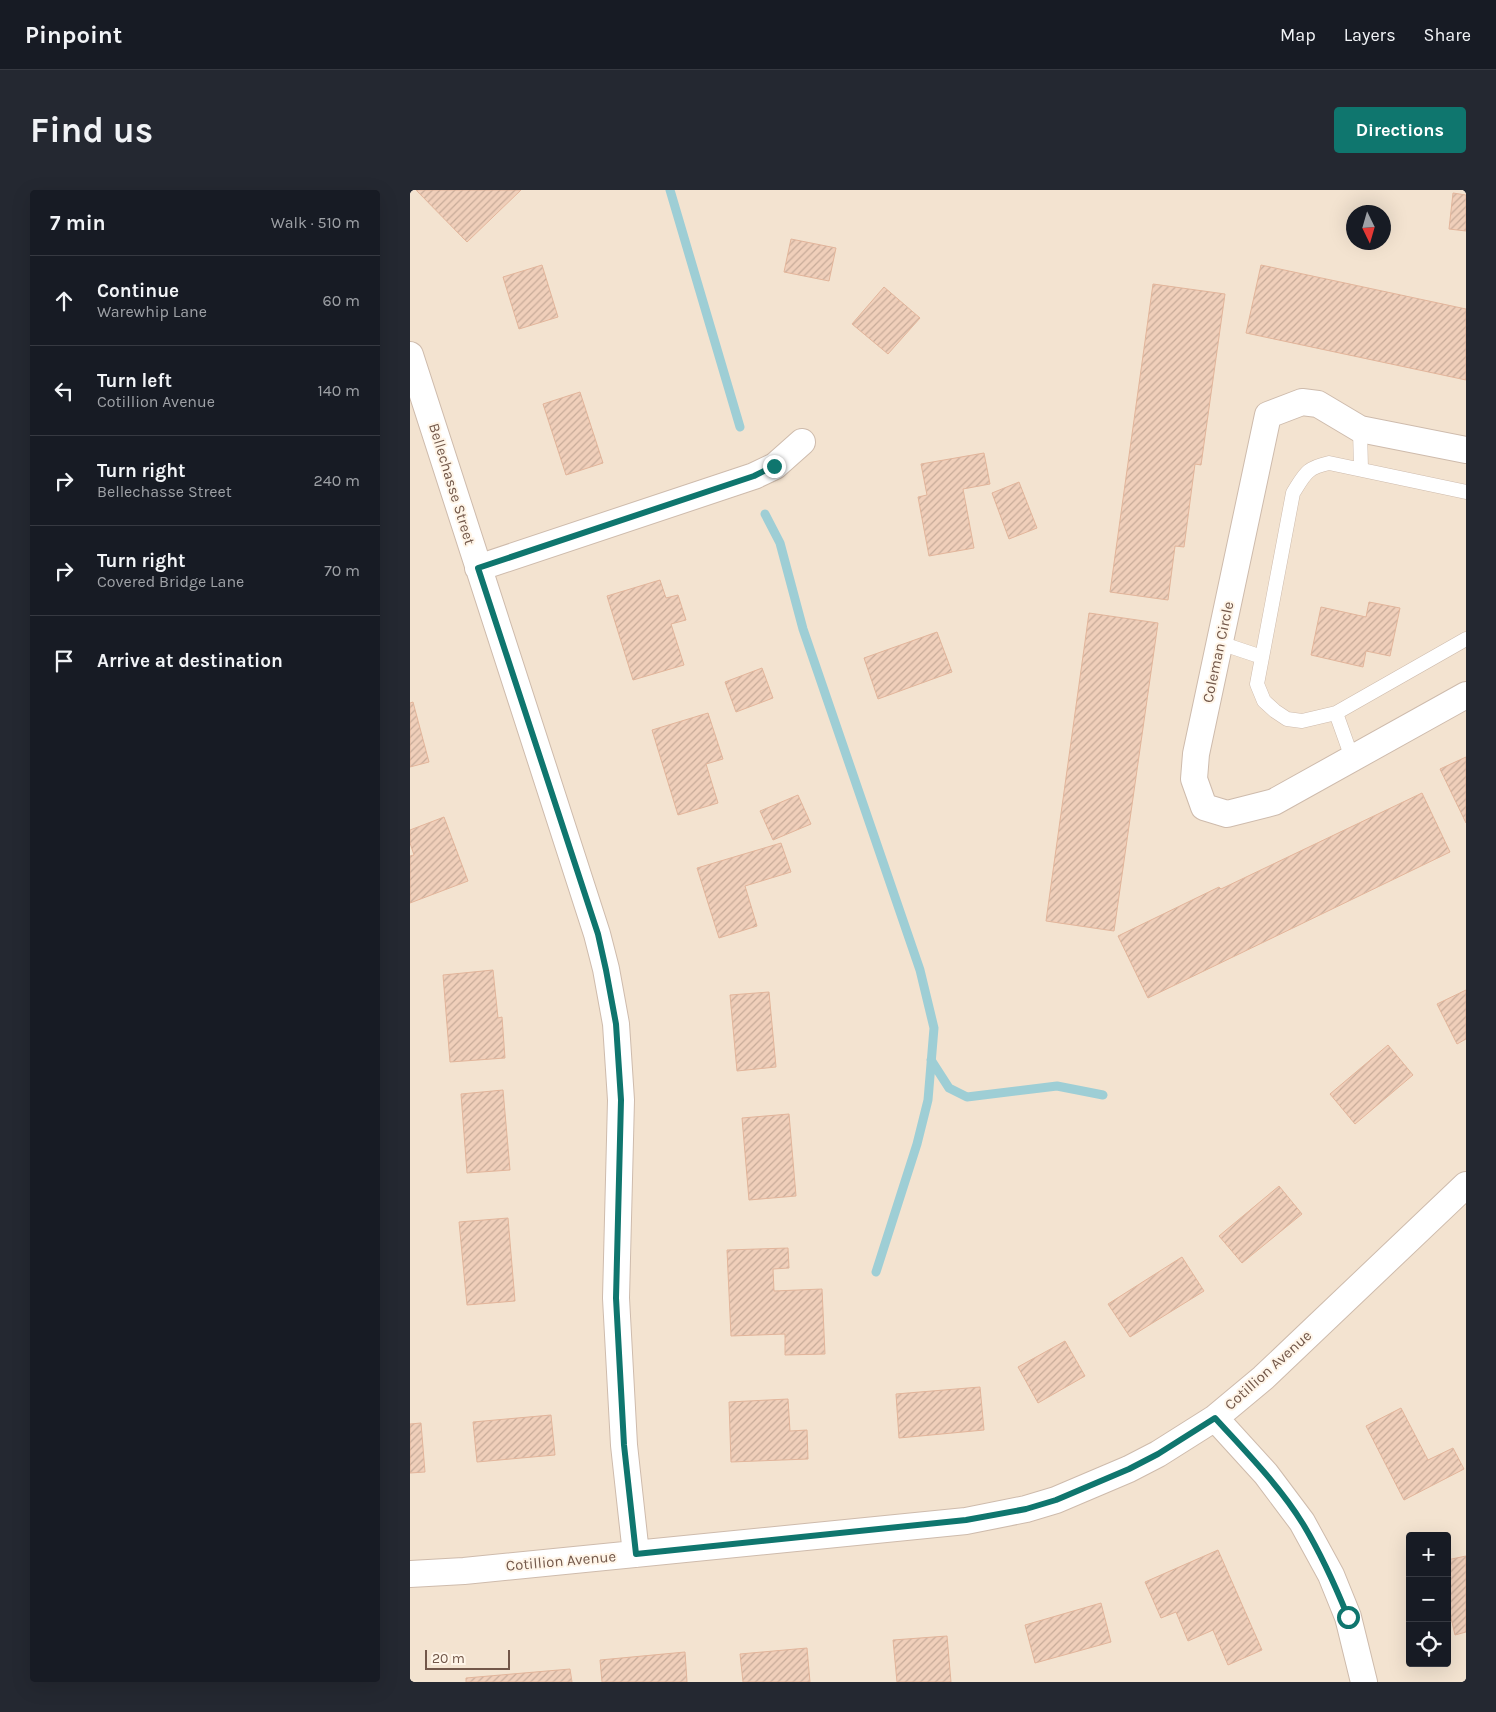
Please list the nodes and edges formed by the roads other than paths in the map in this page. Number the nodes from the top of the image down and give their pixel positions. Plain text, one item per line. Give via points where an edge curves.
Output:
1 (410, 355) edge
2 (1360, 429) junction
3 (802, 442) dead end
4 (1466, 450) edge
5 (1361, 470) junction
6 (1466, 492) edge
7 (478, 568) junction
8 (1466, 640) edge
9 (1220, 643) junction
10 (1262, 657) junction
11 (1466, 695) edge
12 (1336, 713) junction
13 (1352, 758) junction
14 (1466, 1185) edge
15 (1215, 1418) junction
16 (636, 1554) junction
17 (410, 1574) edge
18 (1364, 1682) edge

1 - 7 street, Bellechasse Street
2 - 4 street, Coleman Circle
2 - 5 lane
2 - 9 street, Coleman Circle via 1318,404 1302,402 1268,415
3 - 7 street via 774,466 754,476
5 - 6 lane
5 - 10 lane via 1329,463 1314,466 1293,493
7 - 16 street, Bellechasse Street via 598,934 616,1024 621,1100 616,1298 618,1351
8 - 12 lane
9 - 10 lane
9 - 13 street, Coleman Circle via 1196,754 1194,779 1204,807 1227,814 1274,802
10 - 12 lane via 1257,684 1264,701 1275,711 1286,719 1302,722
11 - 13 street, Coleman Circle
12 - 13 lane
14 - 15 street, Cotillion Avenue via 1263,1378
15 - 16 street, Cotillion Avenue via 1129,1469 1026,1509 966,1520
15 - 18 street via 1266,1474 1302,1522 1331,1576 1348,1617
16 - 17 street, Cotillion Avenue

